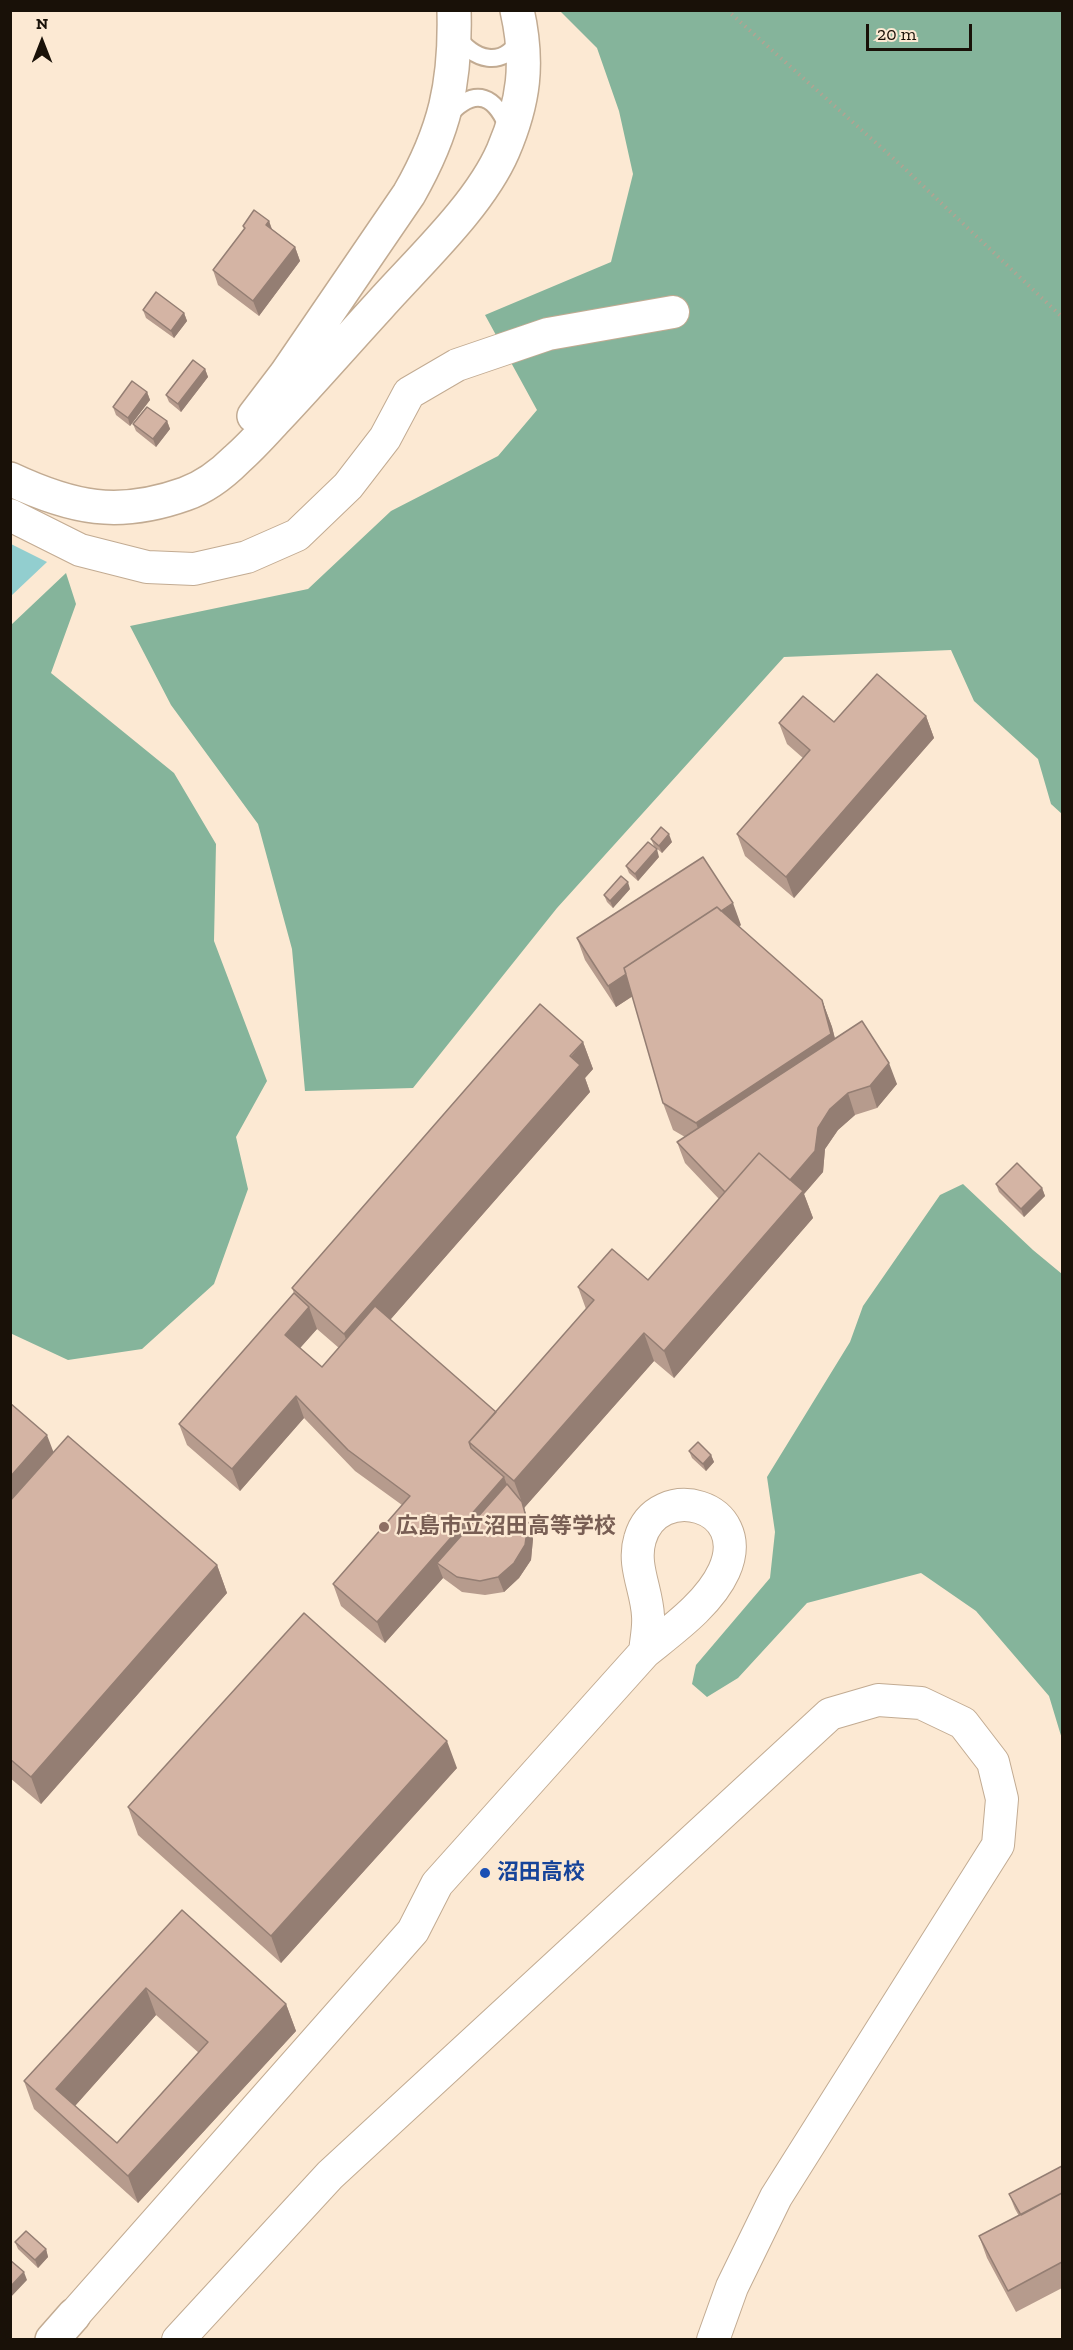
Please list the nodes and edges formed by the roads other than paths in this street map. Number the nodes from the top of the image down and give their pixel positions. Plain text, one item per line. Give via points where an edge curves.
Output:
1 (518, 16) edge
2 (455, 21) edge
3 (442, 124) junction
4 (510, 133) junction
5 (673, 312) dead end
6 (10, 463) edge
7 (10, 479) edge
8 (10, 515) edge
9 (645, 1652) dead end
10 (74, 2315) joint
11 (52, 2340) edge
12 (177, 2340) edge
13 (713, 2340) edge

1 - 2 lane via 520,38 515,47 495,58 473,54 463,45
1 - 4 main road via 524,79
2 - 3 main road via 452,80
3 - 4 lane via 462,103 483,99 498,108
3 - 6 main road via 409,194 286,374 244,430 210,459 172,479 108,489 63,484
4 - 7 main road via 483,186 462,213 278,417 239,458 206,484 145,505 103,508 62,501
5 - 8 street via 548,334 457,365 409,393 385,438 348,486 297,536 247,557 194,569 147,567 80,550
9 - 10 street via 437,1884 413,1931
10 - 11 main road
12 - 13 street via 330,2175 830,1714 878,1700 921,1703 963,1723 993,1762 1002,1799 998,1845 777,2197 732,2287

